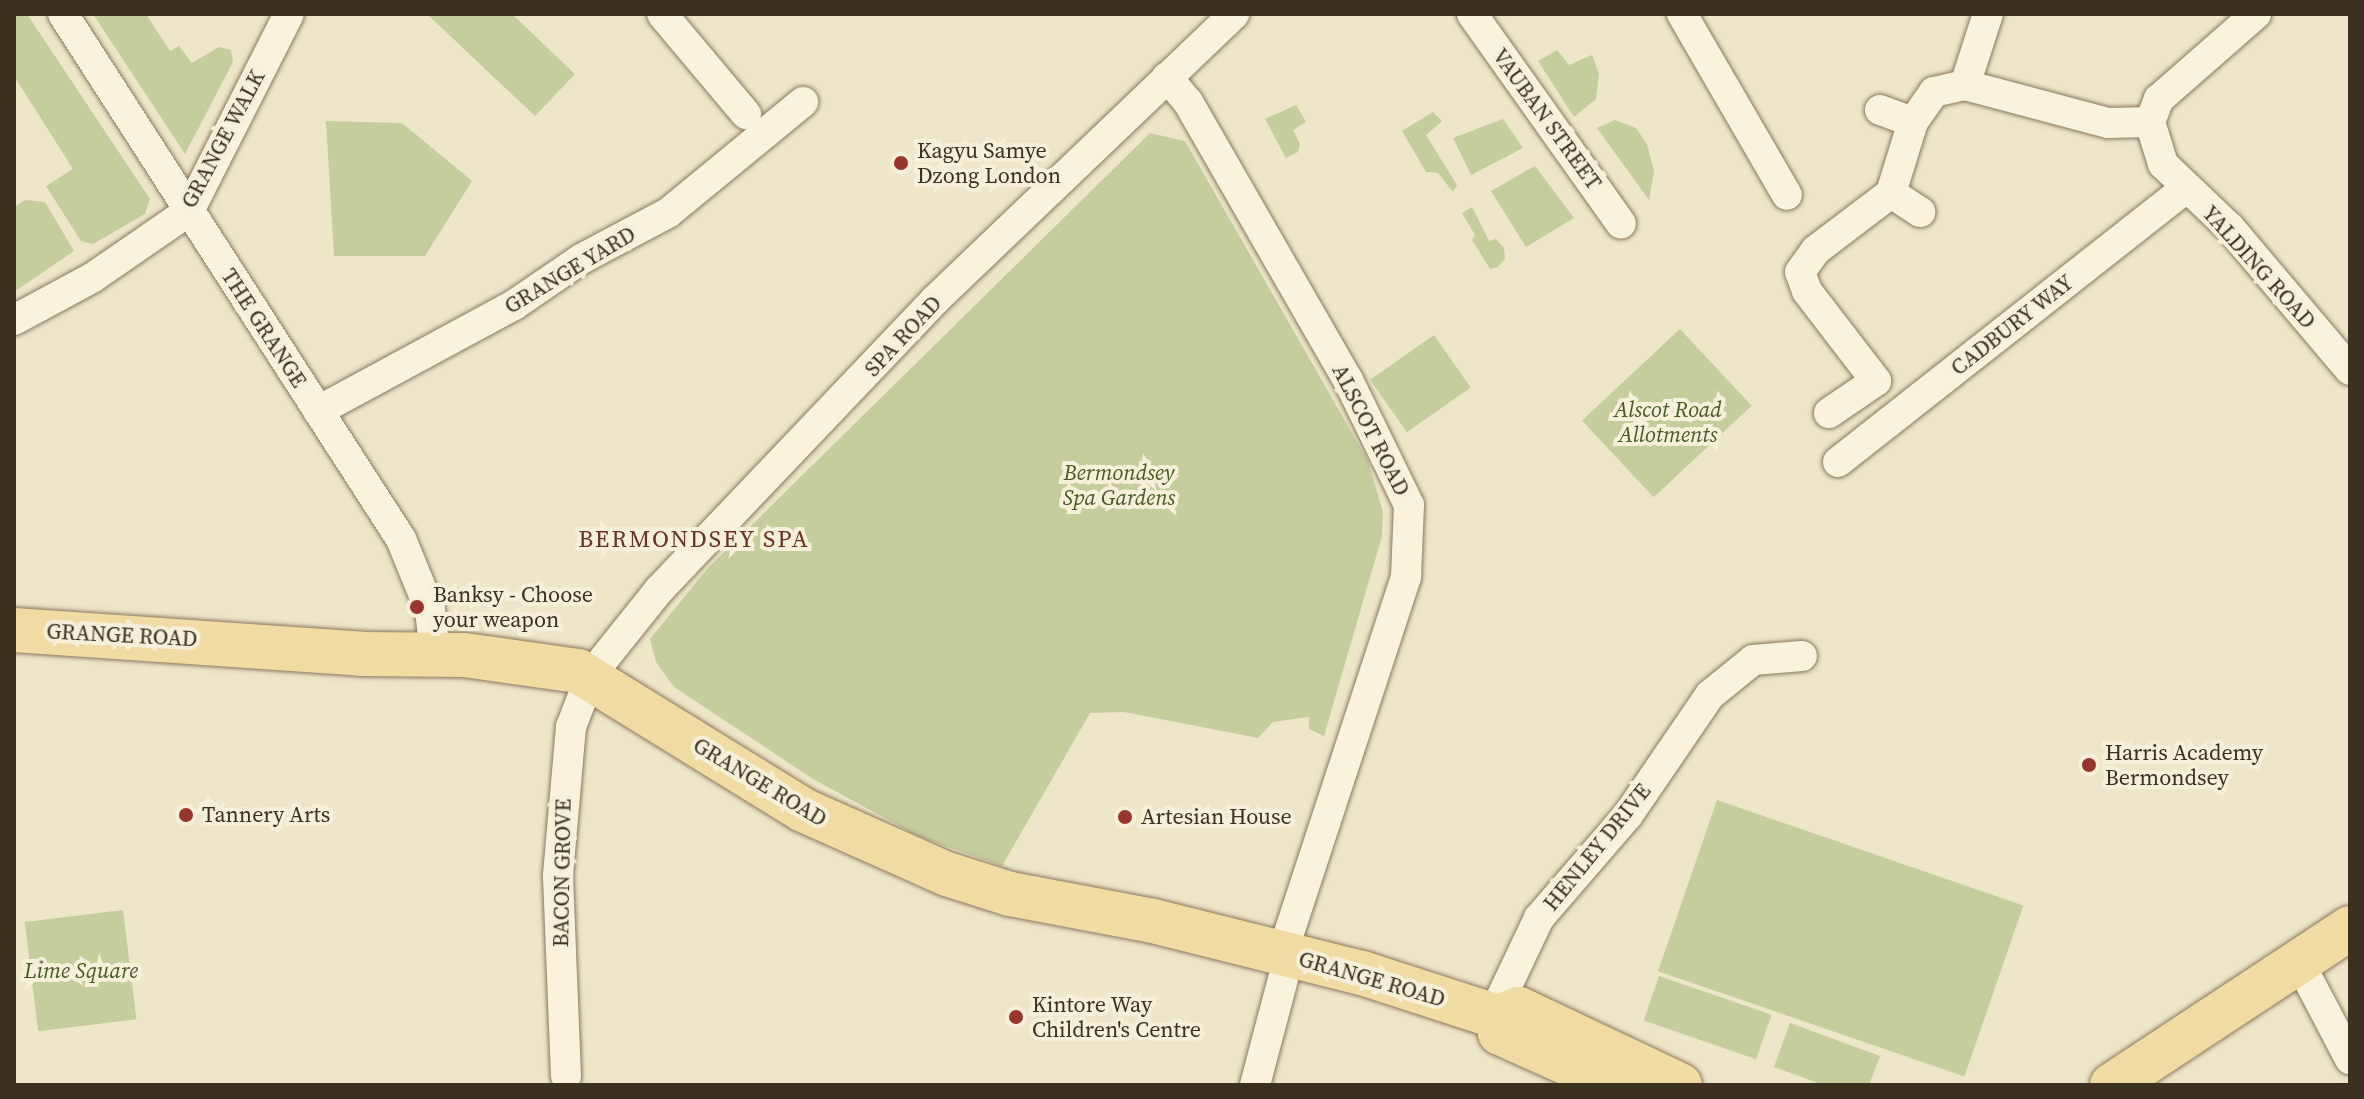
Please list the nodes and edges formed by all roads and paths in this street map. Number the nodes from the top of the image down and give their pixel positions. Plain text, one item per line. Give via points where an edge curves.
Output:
1 (63, 14) edge
2 (289, 14) edge
3 (662, 14) edge
4 (1234, 14) edge
5 (1472, 14) edge
6 (1682, 14) edge
7 (1988, 14) edge
8 (2256, 14) edge
9 (1167, 77) junction
10 (1965, 85) junction
11 (803, 102) dead end
12 (1880, 110) dead end
13 (746, 114) dead end
14 (1913, 122) junction
15 (2150, 122) junction
16 (2186, 188) junction
17 (1891, 193) junction
18 (1787, 195) dead end
19 (189, 211) junction
20 (1920, 212) dead end
21 (1621, 224) dead end
22 (14, 320) edge
23 (2350, 370) edge
24 (318, 411) junction
25 (1829, 413) dead end
26 (1838, 462) dead end
27 (14, 630) edge
28 (435, 654) junction
29 (1802, 656) dead end
30 (591, 675) junction
31 (2350, 928) edge
32 (1286, 955) junction
33 (2298, 960) junction
34 (1502, 1024) junction
35 (2350, 1059) edge
36 (1600, 1067) edge
37 (566, 1076) dead end
38 (1255, 1085) edge
39 (1529, 1085) edge
40 (1680, 1085) edge
41 (2112, 1085) edge

1 - 19 street, THE GRANGE
2 - 19 street, GRANGE WALK
3 - 13 street
4 - 9 street, SPA ROAD
5 - 21 street, VAUBAN STREET
6 - 18 street
7 - 10 street
8 - 15 street via 2159,99
9 - 30 street, SPA ROAD via 935,300 670,579
9 - 32 street, ALSCOT ROAD via 1188,102 1348,380 1409,505 1406,577
10 - 14 street via 1934,92
10 - 15 street via 2108,123
11 - 24 street, GRANGE YARD via 668,213 583,258 514,305
12 - 14 street
14 - 17 street
15 - 16 street, YALDING ROAD via 2163,164
16 - 23 street, YALDING ROAD via 2230,228
16 - 26 street, CADBURY WAY
17 - 20 street
17 - 25 street via 1816,250 1800,272 1807,291 1876,381
19 - 22 street, GRANGE WALK via 92,278
19 - 24 street, THE GRANGE
24 - 28 street, THE GRANGE via 401,539 430,610
27 - 28 main road, GRANGE ROAD
28 - 30 main road, GRANGE ROAD via 537,662
29 - 34 street, HENLEY DRIVE via 1753,660 1710,695 1628,815 1544,912
30 - 32 main road, GRANGE ROAD via 803,810 926,866 1010,894 1153,921
30 - 37 street, BACON GROVE via 571,727 558,875
31 - 33 main road
32 - 34 main road, GRANGE ROAD
32 - 38 street, ALSCOT ROAD
33 - 35 street
33 - 41 main road
34 - 36 main road, GRANGE ROAD
34 - 39 main road
36 - 40 main road, GRANGE ROAD

